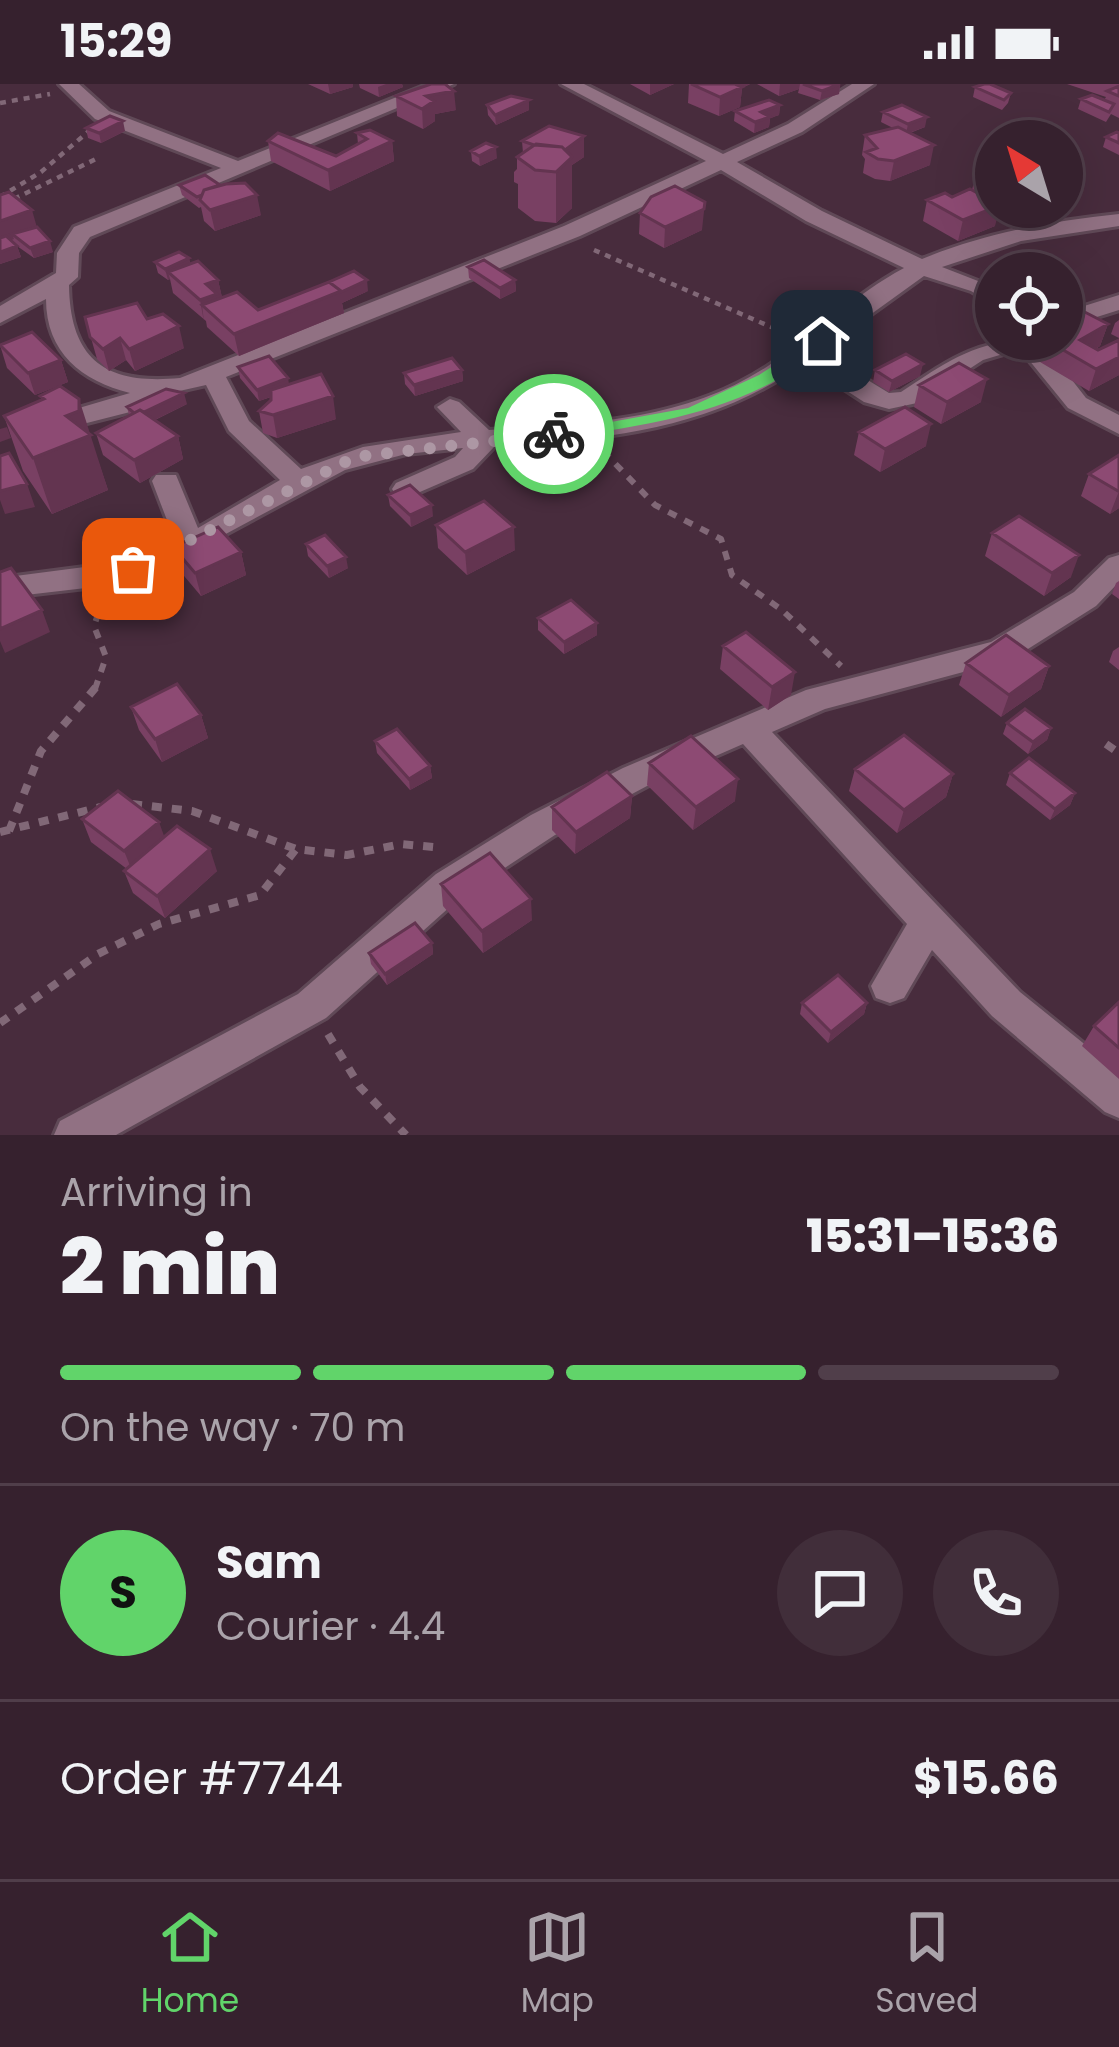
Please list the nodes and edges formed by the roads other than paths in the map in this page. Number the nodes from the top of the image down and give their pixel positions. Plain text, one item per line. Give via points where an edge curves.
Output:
1 (445, 84) edge
2 (571, 84) edge
3 (858, 85) edge
4 (71, 87) edge
5 (721, 160) junction
6 (233, 166) junction
7 (1119, 220) edge
8 (920, 267) junction
9 (58, 279) junction
10 (975, 286) edge
11 (1119, 302) edge
12 (1083, 314) edge
13 (0, 316) edge
14 (811, 350) junction
15 (975, 356) edge
16 (1043, 360) edge
17 (212, 374) junction
18 (156, 390) junction
19 (450, 407) dead end
20 (71, 419) edge
21 (1119, 426) edge
22 (484, 441) junction
23 (166, 481) dead end
24 (299, 483) junction
25 (406, 489) edge
26 (190, 543) junction
27 (1119, 565) edge
28 (0, 588) edge
29 (749, 729) junction
30 (930, 919) junction
31 (890, 986) dead end
32 (1119, 1098) edge
33 (75, 1135) edge

1 - 6 street
2 - 5 street
3 - 5 street via 795,128
4 - 6 street via 103,115
5 - 8 street
5 - 17 street via 564,234
6 - 9 street via 82,232 68,253 67,277
7 - 8 street via 1033,233
8 - 10 street
8 - 14 street
9 - 13 street via 46,294
9 - 18 street via 75,358 102,379
11 - 12 street
14 - 15 street via 890,401
14 - 22 street via 692,412
16 - 21 street via 1077,403
17 - 18 street
17 - 24 street via 238,425
18 - 20 street
19 - 22 street
22 - 24 street via 382,451
22 - 25 street via 464,463
23 - 26 street
24 - 26 street
26 - 28 street via 133,569
27 - 29 street via 1085,599 1001,651 861,686
29 - 30 street
29 - 33 street via 635,777 494,856 449,885 312,1006
30 - 31 street
30 - 32 street via 1006,1004

